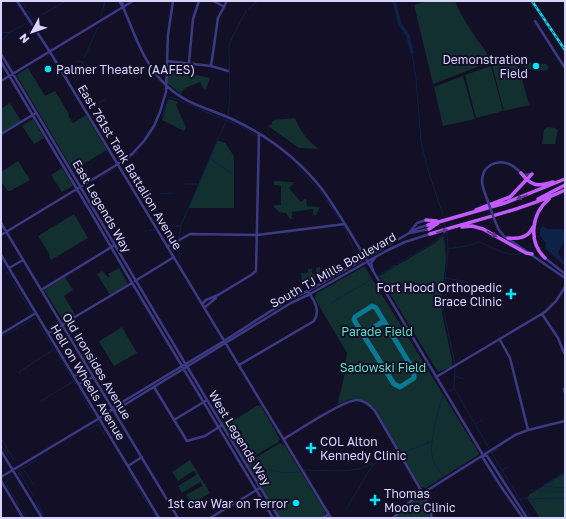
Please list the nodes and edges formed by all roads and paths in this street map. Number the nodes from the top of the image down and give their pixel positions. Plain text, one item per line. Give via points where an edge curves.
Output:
1 (17, 1) edge
2 (119, 1) edge
3 (122, 1) edge
4 (133, 1) edge
5 (173, 1) edge
6 (199, 1) edge
7 (214, 1) edge
8 (227, 1) edge
9 (223, 6) junction
10 (123, 7) junction
11 (535, 21) dead end
12 (50, 52) junction
13 (1, 54) edge
14 (167, 61) junction
15 (1, 62) edge
16 (189, 62) junction
17 (211, 66) junction
18 (565, 68) edge
19 (228, 71) dead end
20 (13, 74) junction
21 (10, 76) junction
22 (1, 81) edge
23 (166, 85) junction
24 (36, 113) junction
25 (33, 115) junction
26 (258, 133) junction
27 (1, 134) edge
28 (118, 164) junction
29 (521, 173) junction
30 (532, 174) joint
31 (565, 178) edge
32 (526, 180) junction
33 (565, 185) edge
34 (81, 186) junction
35 (77, 188) junction
36 (565, 190) edge
37 (556, 194) junction
38 (525, 206) junction
39 (473, 212) junction
40 (1, 224) edge
41 (345, 224) junction
42 (427, 224) joint
43 (534, 224) junction
44 (455, 227) junction
45 (6, 232) junction
46 (430, 234) joint
47 (1, 235) edge
48 (257, 235) junction
49 (508, 238) junction
50 (115, 245) junction
51 (167, 247) junction
52 (111, 248) junction
53 (532, 254) junction
54 (1, 255) edge
55 (174, 257) junction
56 (375, 257) junction
57 (364, 258) junction
58 (546, 258) joint
59 (23, 260) junction
60 (366, 261) junction
61 (9, 268) junction
62 (373, 272) junction
63 (565, 274) edge
64 (128, 276) junction
65 (565, 278) edge
66 (135, 281) junction
67 (132, 283) junction
68 (139, 287) junction
69 (565, 287) edge
70 (41, 290) junction
71 (308, 291) junction
72 (310, 294) junction
73 (218, 295) junction
74 (199, 300) junction
75 (206, 300) junction
76 (202, 304) junction
77 (204, 308) junction
78 (36, 313) junction
79 (542, 314) junction
80 (62, 325) junction
81 (1, 334) edge
82 (48, 334) junction
83 (500, 340) junction
84 (225, 342) junction
85 (564, 353) edge
86 (185, 364) junction
87 (239, 365) junction
88 (182, 366) junction
89 (187, 367) junction
90 (88, 369) junction
91 (184, 370) junction
92 (74, 376) junction
93 (93, 376) junction
94 (436, 378) junction
95 (79, 384) junction
96 (152, 384) junction
97 (154, 387) junction
98 (564, 389) dead end
99 (565, 393) edge
100 (207, 400) junction
101 (203, 402) junction
102 (113, 409) junction
103 (99, 418) junction
104 (174, 420) junction
105 (565, 421) edge
106 (222, 425) junction
107 (218, 428) junction
108 (528, 430) junction
109 (284, 439) junction
110 (1, 451) edge
111 (483, 454) junction
112 (142, 457) junction
113 (128, 466) junction
114 (13, 470) junction
115 (1, 477) edge
116 (1, 481) edge
117 (260, 488) junction
118 (257, 490) junction
119 (422, 492) junction
120 (329, 514) junction
121 (23, 518) edge
122 (41, 518) edge
123 (159, 518) edge
124 (178, 518) edge
125 (210, 518) edge
126 (274, 518) edge
127 (279, 518) edge
128 (323, 518) edge
129 (331, 518) edge
130 (393, 518) edge
131 (432, 518) edge
132 (523, 518) edge
133 (527, 518) edge

1 - 12 street, East 761st Tank Battalion Avenue
2 - 10 street
3 - 10 street
4 - 10 street
5 - 14 street
6 - 16 street via 193,19
7 - 9 street
8 - 9 street
9 - 17 street via 217,22
10 - 12 street
10 - 23 street via 146,60
11 - 18 street
12 - 20 street
12 - 28 street, East 761st Tank Battalion Avenue
13 - 20 street, East Legends Way
14 - 16 street
14 - 23 street
15 - 21 street, East Legends Way
16 - 17 street
17 - 19 street
20 - 21 street
20 - 24 street, East Legends Way
21 - 22 street
21 - 25 street, East Legends Way
23 - 26 street via 187,101
23 - 28 street via 158,120 139,147
24 - 25 street
24 - 34 street, East Legends Way
25 - 27 street
25 - 35 street, East Legends Way
26 - 41 street via 281,149 310,176
26 - 48 street
28 - 34 street
28 - 51 street, East 761st Tank Battalion Avenue
29 - 30 street
29 - 32 main road
29 - 49 street, bridge via 512,165 496,162 484,172 482,180 499,230
30 - 32 main road
31 - 32 main road via 542,186
31 -> 39 main road via 513,201
32 - 39 main road via 510,197
33 - 38 main road, South TJ Mills Boulevard
34 - 35 street
34 - 50 street, East Legends Way
35 - 45 street
35 - 52 street, East Legends Way
36 - 37 main road, South TJ Mills Boulevard
37 - 38 main road, South TJ Mills Boulevard
37 - 43 main road via 540,209
38 - 44 main road, South TJ Mills Boulevard
39 - 42 main road
40 - 45 street, Old Ironsides Avenue
41 - 48 street
41 - 57 street
42 - 57 street, South TJ Mills Boulevard
43 - 49 main road via 532,231 525,236
43 - 58 main road via 534,239 539,251
46 -> 44 main road, South TJ Mills Boulevard
44 -> 53 main road via 477,226
45 - 47 street
45 - 59 street, Old Ironsides Avenue
46 - 56 street, South TJ Mills Boulevard via 405,242
48 - 51 street via 190,234
48 - 73 street via 255,272
49 - 53 street
50 - 52 street
50 - 66 street, East Legends Way
51 - 55 street, East 761st Tank Battalion Avenue
52 - 64 street, East Legends Way
52 - 70 street
53 - 65 street
54 - 61 street, Hell on Wheels Avenue
55 - 66 street
55 - 74 street, East 761st Tank Battalion Avenue
56 - 60 street, South TJ Mills Boulevard
56 - 62 street via 372,263
57 - 60 street
57 - 71 street, South TJ Mills Boulevard
58 - 63 street
59 - 61 street
59 - 70 street, Old Ironsides Avenue
60 - 62 street
60 - 72 street, South TJ Mills Boulevard
61 - 78 street, Hell on Wheels Avenue
62 - 94 street
64 - 66 street
64 - 67 street, East Legends Way
66 - 68 street, East Legends Way
67 - 68 street
67 - 80 street
67 - 88 street, East Legends Way
68 - 86 street, East Legends Way
69 - 79 street
70 - 80 street, Old Ironsides Avenue
71 - 72 street
71 - 84 street, South TJ Mills Boulevard via 288,300
72 - 84 street, South TJ Mills Boulevard
72 - 87 street via 317,307 315,319
73 - 75 street
73 - 77 street
74 - 75 street
74 - 76 street, East 761st Tank Battalion Avenue
75 - 76 street
76 - 77 street, East 761st Tank Battalion Avenue
77 - 84 street, East 761st Tank Battalion Avenue
78 - 81 street
78 - 82 street, Hell on Wheels Avenue
79 - 83 street
79 - 85 street via 558,338
80 - 82 street
80 - 90 street, Old Ironsides Avenue
82 - 92 street, Hell on Wheels Avenue
83 - 94 street
83 - 108 street via 510,358
84 - 86 street, South TJ Mills Boulevard
84 - 87 street, East 761st Tank Battalion Avenue
84 - 89 street, South TJ Mills Boulevard
86 - 88 street, South TJ Mills Boulevard
86 - 89 street, East Legends Way
87 - 109 street, East 761st Tank Battalion Avenue
88 - 91 street, East Legends Way
88 - 96 street, South TJ Mills Boulevard
89 - 91 street, South TJ Mills Boulevard
89 - 100 street, West Legends Way
90 - 92 street
90 - 93 street, Old Ironsides Avenue
91 - 97 street, South TJ Mills Boulevard
91 - 101 street, West Legends Way
92 - 95 street, Hell on Wheels Avenue
93 - 95 street
93 - 102 street, Old Ironsides Avenue
94 - 111 street
95 - 103 street, Hell on Wheels Avenue
96 - 97 street
96 - 102 street, South TJ Mills Boulevard
97 - 102 street, South TJ Mills Boulevard via 116,410
97 - 104 street
98 - 99 street
100 - 101 street
100 - 106 street, West Legends Way
101 - 104 street
101 - 107 street, West Legends Way
102 - 103 street
102 - 112 street, Old Ironsides Avenue
103 - 113 street, Hell on Wheels Avenue
103 - 114 street
104 - 107 street via 187,441 205,436
105 - 108 street
106 - 107 street
106 - 117 street, West Legends Way
107 - 118 street, West Legends Way
108 - 111 street
109 - 119 street via 344,403 357,400 366,403 375,411
109 - 120 street, East 761st Tank Battalion Avenue
110 - 114 street
111 - 119 street
111 - 132 street via 496,479
111 - 133 street
112 - 113 street
112 - 124 street, Old Ironsides Avenue
113 - 123 street, Hell on Wheels Avenue
114 - 115 street
114 - 122 street
116 - 121 street
117 - 118 street
117 - 127 street, West Legends Way
118 - 125 street
118 - 126 street, West Legends Way
119 - 130 street
119 - 131 street
120 - 128 street
120 - 129 street, East 761st Tank Battalion Avenue

